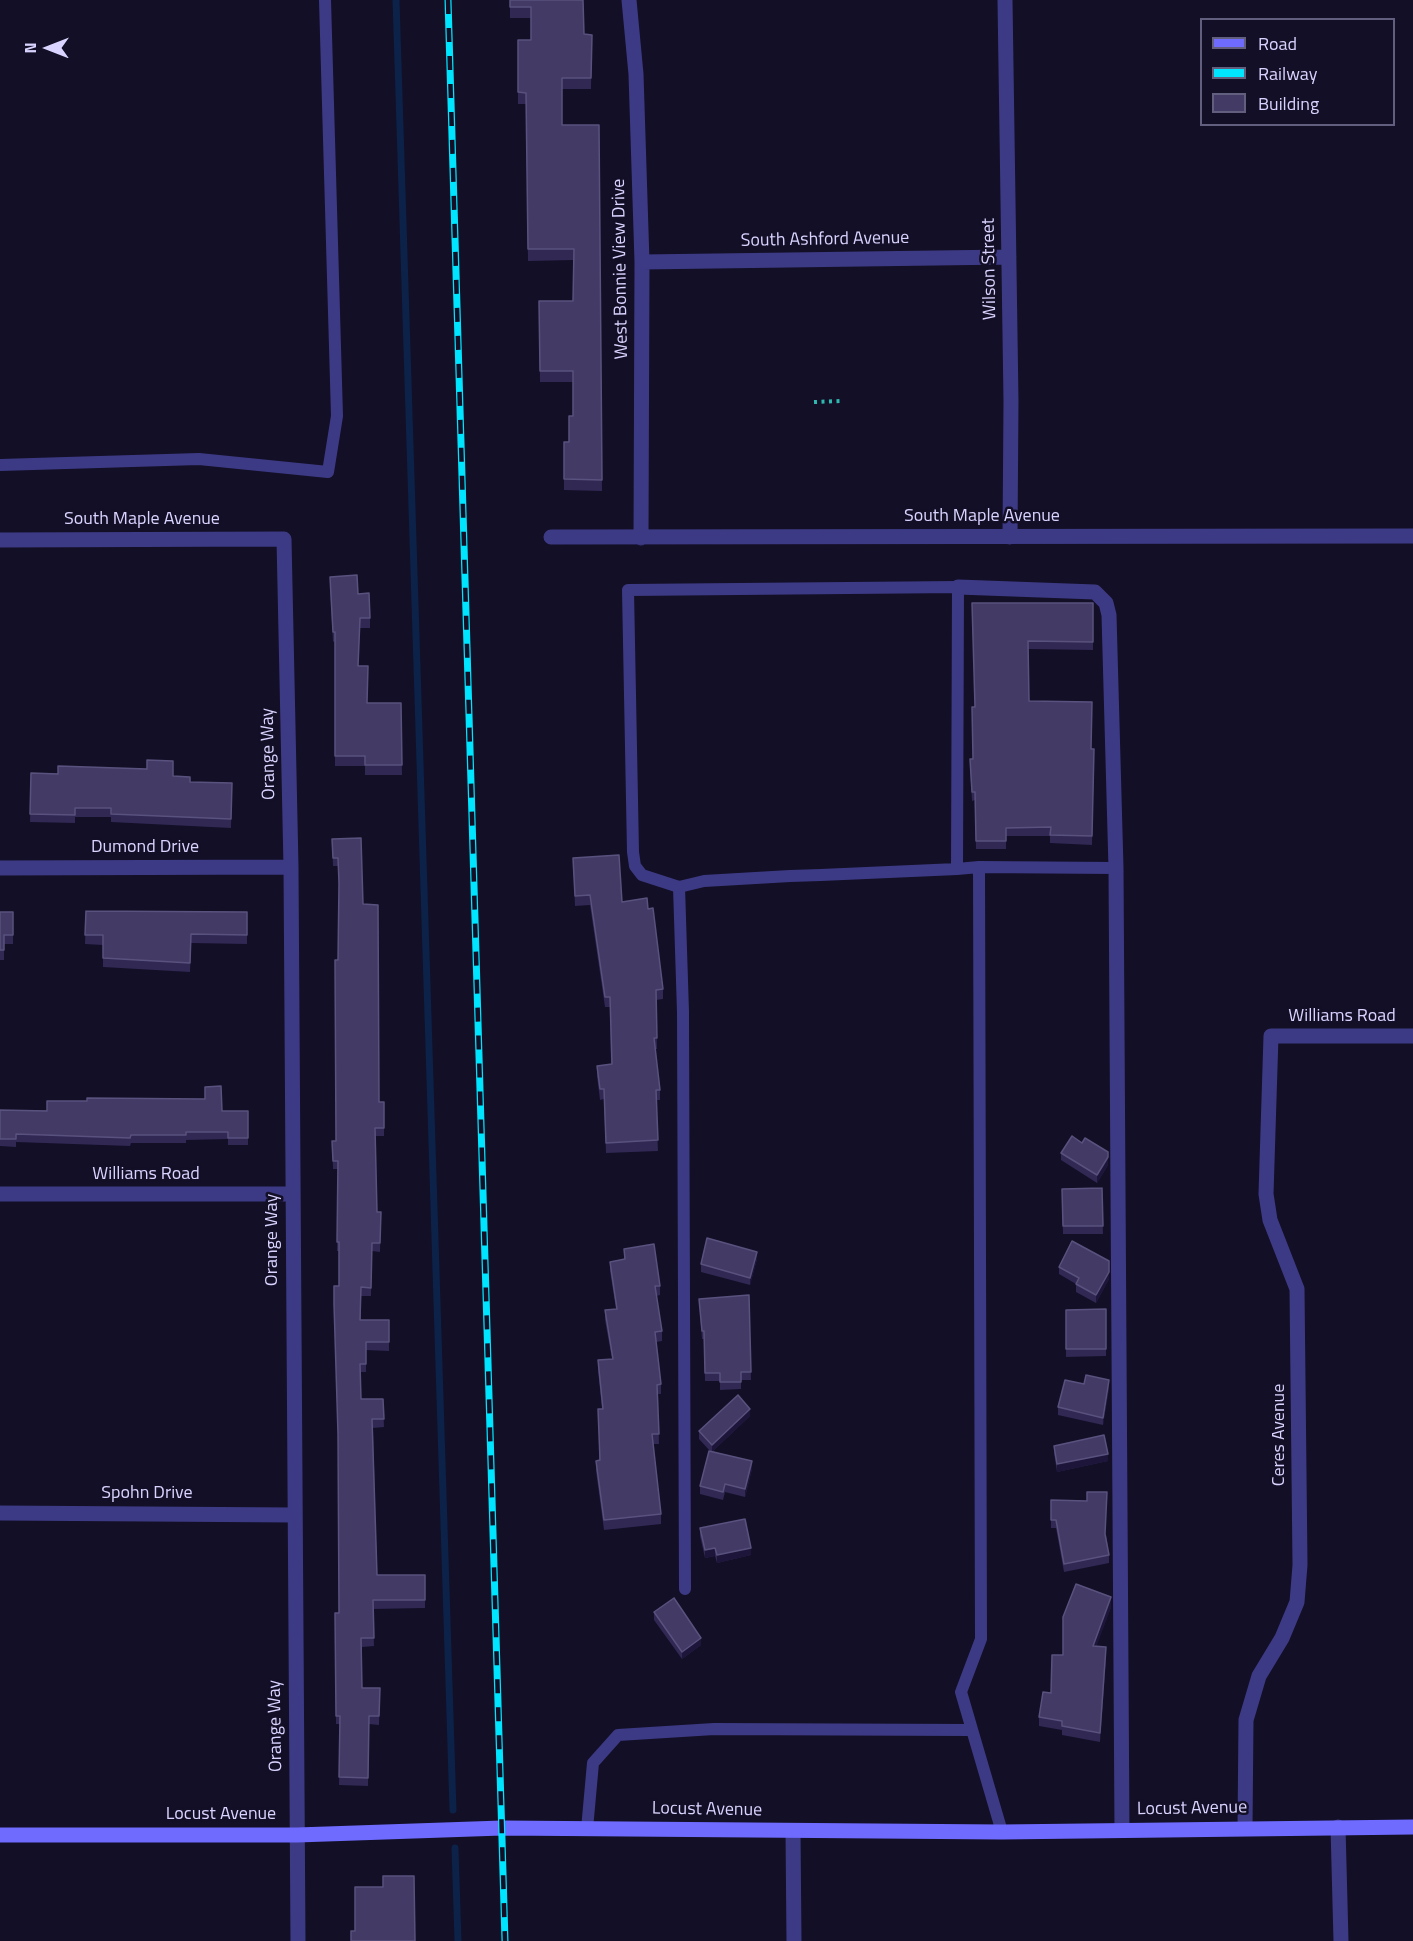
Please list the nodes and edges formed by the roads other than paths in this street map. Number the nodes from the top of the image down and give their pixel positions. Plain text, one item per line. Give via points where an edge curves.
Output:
1 (325, 0) edge
2 (629, 0) edge
3 (1005, 0) edge
4 (1009, 257) junction
5 (642, 262) junction
6 (0, 465) edge
7 (1413, 536) edge
8 (551, 537) dead end
9 (1010, 537) junction
10 (641, 538) junction
11 (284, 539) joint
12 (0, 540) edge
13 (958, 586) junction
14 (291, 867) junction
15 (979, 867) junction
16 (0, 868) edge
17 (957, 868) junction
18 (1116, 868) junction
19 (679, 887) junction
20 (1271, 1036) joint
21 (1413, 1036) edge
22 (0, 1194) edge
23 (292, 1194) junction
24 (0, 1513) edge
25 (294, 1515) junction
26 (685, 1589) dead end
27 (971, 1730) junction
28 (1338, 1827) junction
29 (1413, 1827) edge
30 (587, 1828) junction
31 (1245, 1828) junction
32 (1122, 1830) junction
33 (794, 1831) junction
34 (1002, 1832) junction
35 (0, 1835) edge
36 (297, 1835) junction
37 (298, 1941) edge
38 (794, 1941) edge
39 (1341, 1941) edge

1 - 6 lane via 337,416 328,472 199,459
2 - 5 street, West Bonnie View Drive via 636,74
3 - 4 street, Wilson Street
4 - 5 street, South Ashford Avenue
4 - 9 street, Wilson Street
5 - 10 street, West Bonnie View Drive
7 - 9 street, South Maple Avenue
8 - 10 street, South Maple Avenue
9 - 10 street, South Maple Avenue
11 - 12 street, South Maple Avenue
11 - 14 street, Orange Way
13 - 17 lane
13 - 18 street via 1088,590 1106,603
13 - 19 lane via 627,590 635,866 642,875
14 - 16 street, Dumond Drive
14 - 23 street, Orange Way
15 - 17 lane
15 - 18 lane
15 - 27 lane via 981,1639 961,1692
17 - 19 lane via 704,881
18 - 32 street
19 - 26 lane
20 - 21 street, Williams Road
20 - 31 street, Ceres Avenue via 1266,1194 1270,1220 1297,1288 1300,1565 1297,1602 1282,1638 1258,1676 1246,1720
22 - 23 street, Williams Road
23 - 25 street, Orange Way
24 - 25 street, Spohn Drive
25 - 36 street, Orange Way
27 - 30 lane via 714,1729 618,1735 593,1763
27 - 34 lane
28 - 29 street, Locust Avenue
28 - 31 street, Locust Avenue
28 - 39 street
30 - 33 street, Locust Avenue
30 - 36 street, Locust Avenue
31 - 32 street, Locust Avenue
32 - 34 street, Locust Avenue
33 - 34 street, Locust Avenue
33 - 38 street
35 - 36 street, Locust Avenue
36 - 37 street, Orange Way

